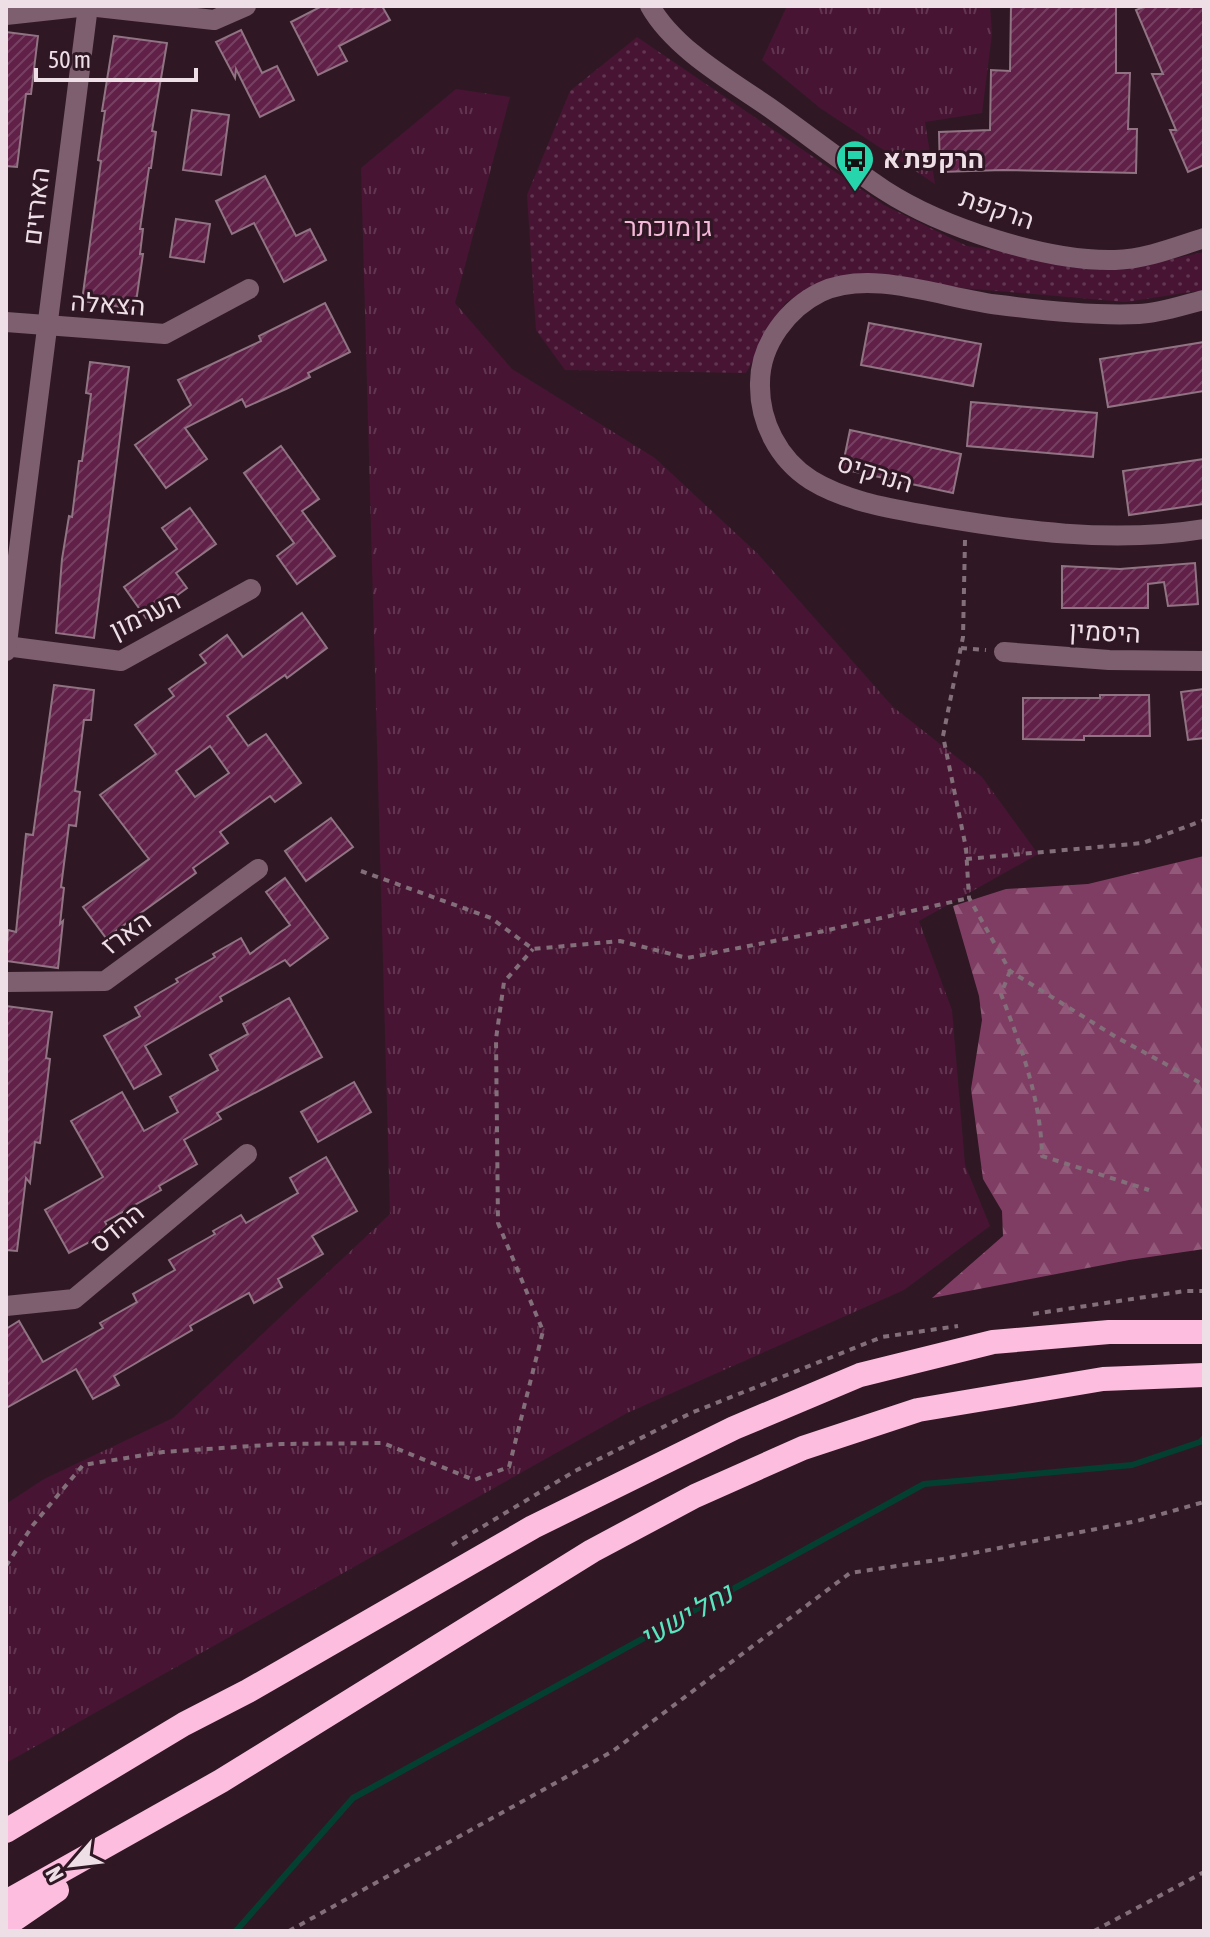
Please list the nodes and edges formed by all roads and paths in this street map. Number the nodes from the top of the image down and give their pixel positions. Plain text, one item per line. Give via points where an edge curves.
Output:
1 (88, 6) edge
2 (246, 6) edge
3 (650, 6) edge
4 (6, 15) edge
5 (1204, 238) edge
6 (249, 289) dead end
7 (1204, 300) edge
8 (6, 322) edge
9 (47, 325) junction
10 (965, 522) junction
11 (1204, 529) edge
12 (251, 589) dead end
13 (6, 647) edge
14 (1004, 652) dead end
15 (1204, 661) edge
16 (1204, 820) edge
17 (966, 859) junction
18 (258, 869) dead end
19 (361, 871) dead end
20 (969, 898) junction
21 (533, 949) junction
22 (1010, 971) junction
23 (6, 982) edge
24 (1204, 1085) edge
25 (247, 1154) dead end
26 (1149, 1190) dead end
27 (6, 1306) edge
28 (1204, 1332) edge
29 (1204, 1375) edge
30 (1204, 1502) edge
31 (6, 1566) edge
32 (221, 1781) junction
33 (6, 1831) edge
34 (1204, 1872) edge
35 (6, 1902) edge
36 (6, 1925) edge
37 (289, 1931) edge
38 (1094, 1931) edge

1 - 2 street via 214,20
1 - 4 street
1 - 9 street, הארזים
3 - 5 street, הרקפת via 693,53 887,192 972,233 1043,252 1117,260
6 - 9 street, הצאלה via 165,334
7 - 10 street, הנרקיס via 1140,314 1052,311 875,282 842,285 794,308 766,353 759,381 768,431 785,457 810,479 837,492 887,508
8 - 9 street, הצאלה
9 - 13 street, הארזים
10 - 11 street, הנרקיס via 1130,535
10 - 17 path via 963,637 943,736
12 - 13 street, הערמון via 121,661
14 - 15 street, היסמין
16 - 17 path via 1143,843
17 - 20 path
18 - 23 street, הארז via 105,981
19 - 21 path via 491,918
20 - 21 path via 687,958 620,941
20 - 22 path
21 - 31 path via 504,982 496,1039 498,1223 543,1331 509,1467 474,1480 383,1443 178,1451 83,1465
22 - 24 path
22 - 26 path via 1001,994 1042,1128 1042,1156
25 - 27 street, ההדס via 74,1299
28 - 33 highway via 1109,1332 993,1342 860,1375 734,1428 533,1527
29 - 32 highway via 1103,1379 918,1410 803,1448 695,1496 592,1551
30 - 37 path via 1137,1521 850,1573 613,1751
32 - 35 highway
32 - 36 highway
34 - 38 path

